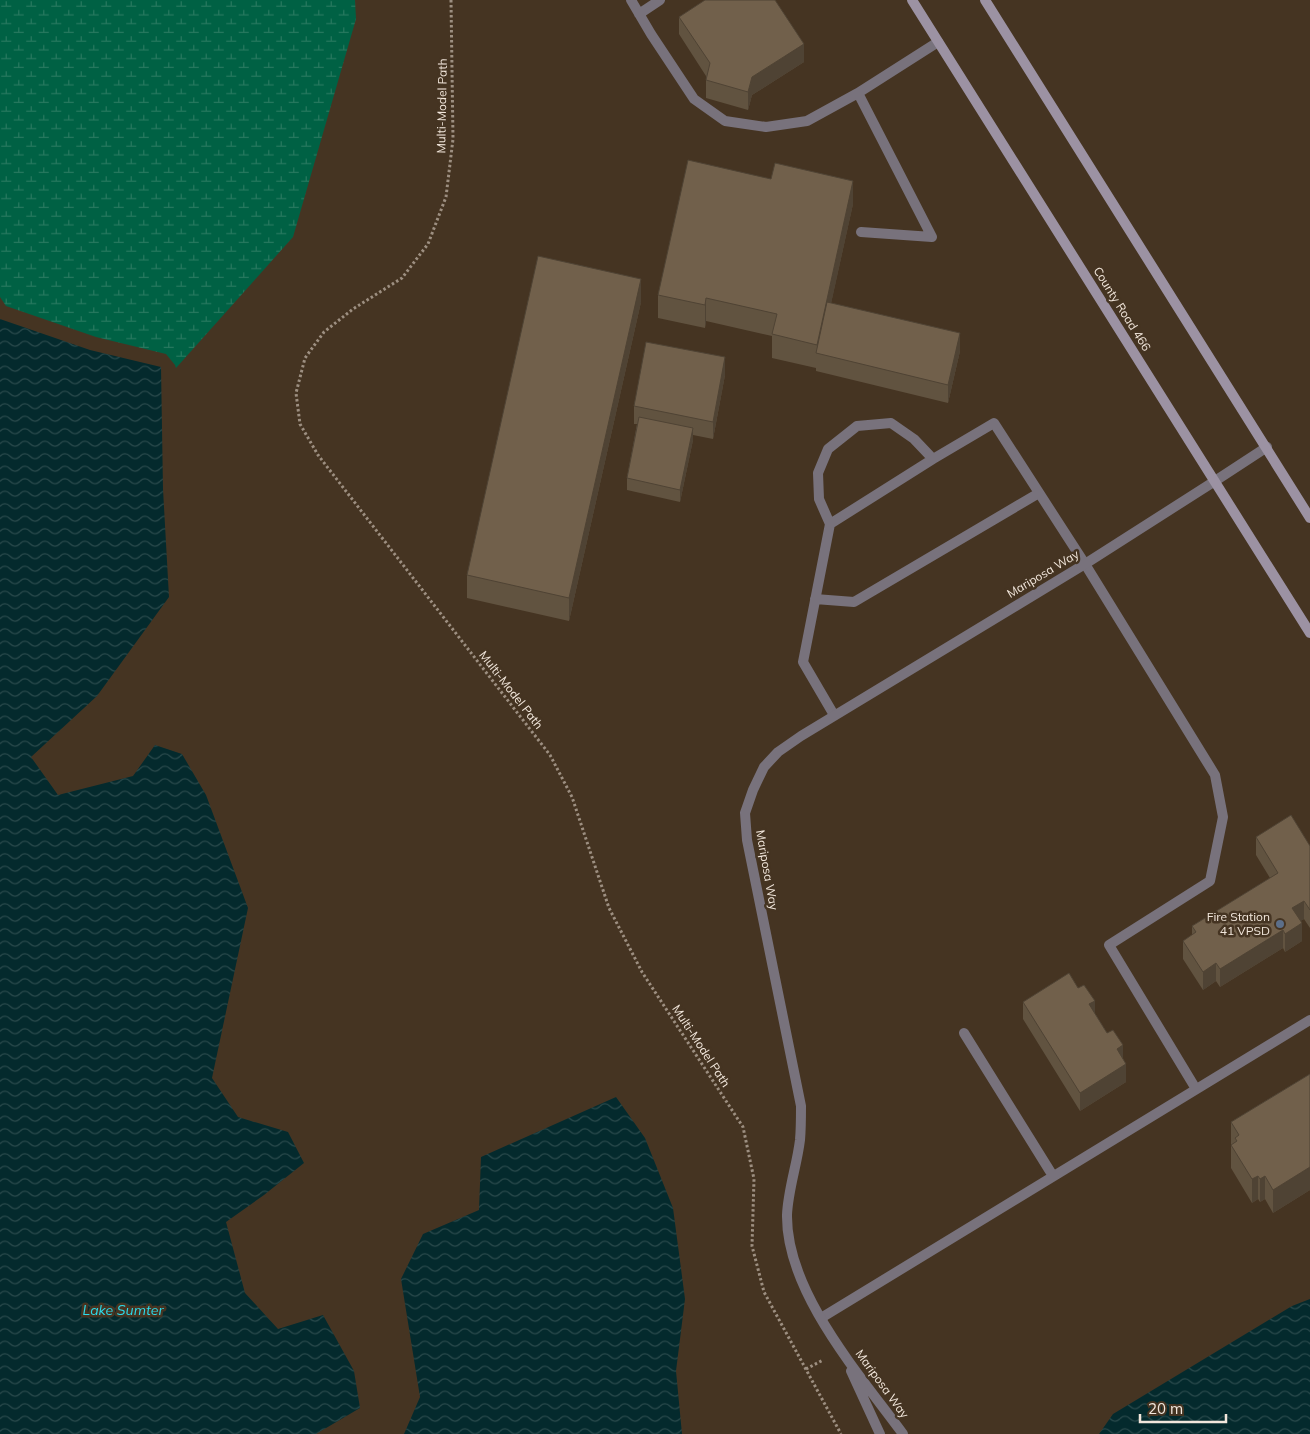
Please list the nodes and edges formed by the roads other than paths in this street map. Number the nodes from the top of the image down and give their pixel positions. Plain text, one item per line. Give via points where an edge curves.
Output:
1 (631, 0) edge
2 (660, 0) edge
3 (912, 0) edge
4 (985, 0) edge
5 (639, 14) junction
6 (938, 42) junction
7 (858, 93) junction
8 (861, 232) dead end
9 (1267, 447) junction
10 (933, 459) junction
11 (1215, 481) junction
12 (1039, 493) junction
13 (1310, 518) edge
14 (830, 524) junction
15 (1085, 564) junction
16 (815, 599) junction
17 (1310, 633) edge
18 (834, 715) junction
19 (1310, 1020) edge
20 (964, 1033) dead end
21 (1196, 1089) junction
22 (1053, 1176) junction
23 (821, 1318) junction
24 (841, 1349) junction
25 (880, 1434) edge
26 (903, 1434) edge

1 - 5 street
2 - 5 street
3 - 6 main road, County Road 466
4 - 9 main road
5 - 7 street via 694,99 725,121 766,127 807,121
6 - 7 street
6 - 11 main road, County Road 466
7 - 8 street via 932,237
9 - 11 street, Mariposa Way
9 - 13 main road
10 - 12 street via 994,423
10 - 14 street
10 - 14 street via 914,439 891,423 857,426 828,449 818,473 820,499
11 - 15 street, Mariposa Way
11 - 17 main road, County Road 466
12 - 15 street
12 - 16 street via 854,602
14 - 16 street
15 - 18 street, Mariposa Way
15 - 21 street via 1215,775 1223,817 1210,881 1108,945
16 - 18 street via 803,662
18 - 23 street, Mariposa Way via 786,747 764,767 745,813 747,840 801,1106 800,1140 787,1216 791,1248 802,1282
19 - 21 street
20 - 22 street
21 - 22 street
22 - 23 street
23 - 24 street, Mariposa Way
24 - 25 street, Mariposa Way
24 - 26 street, Mariposa Way

